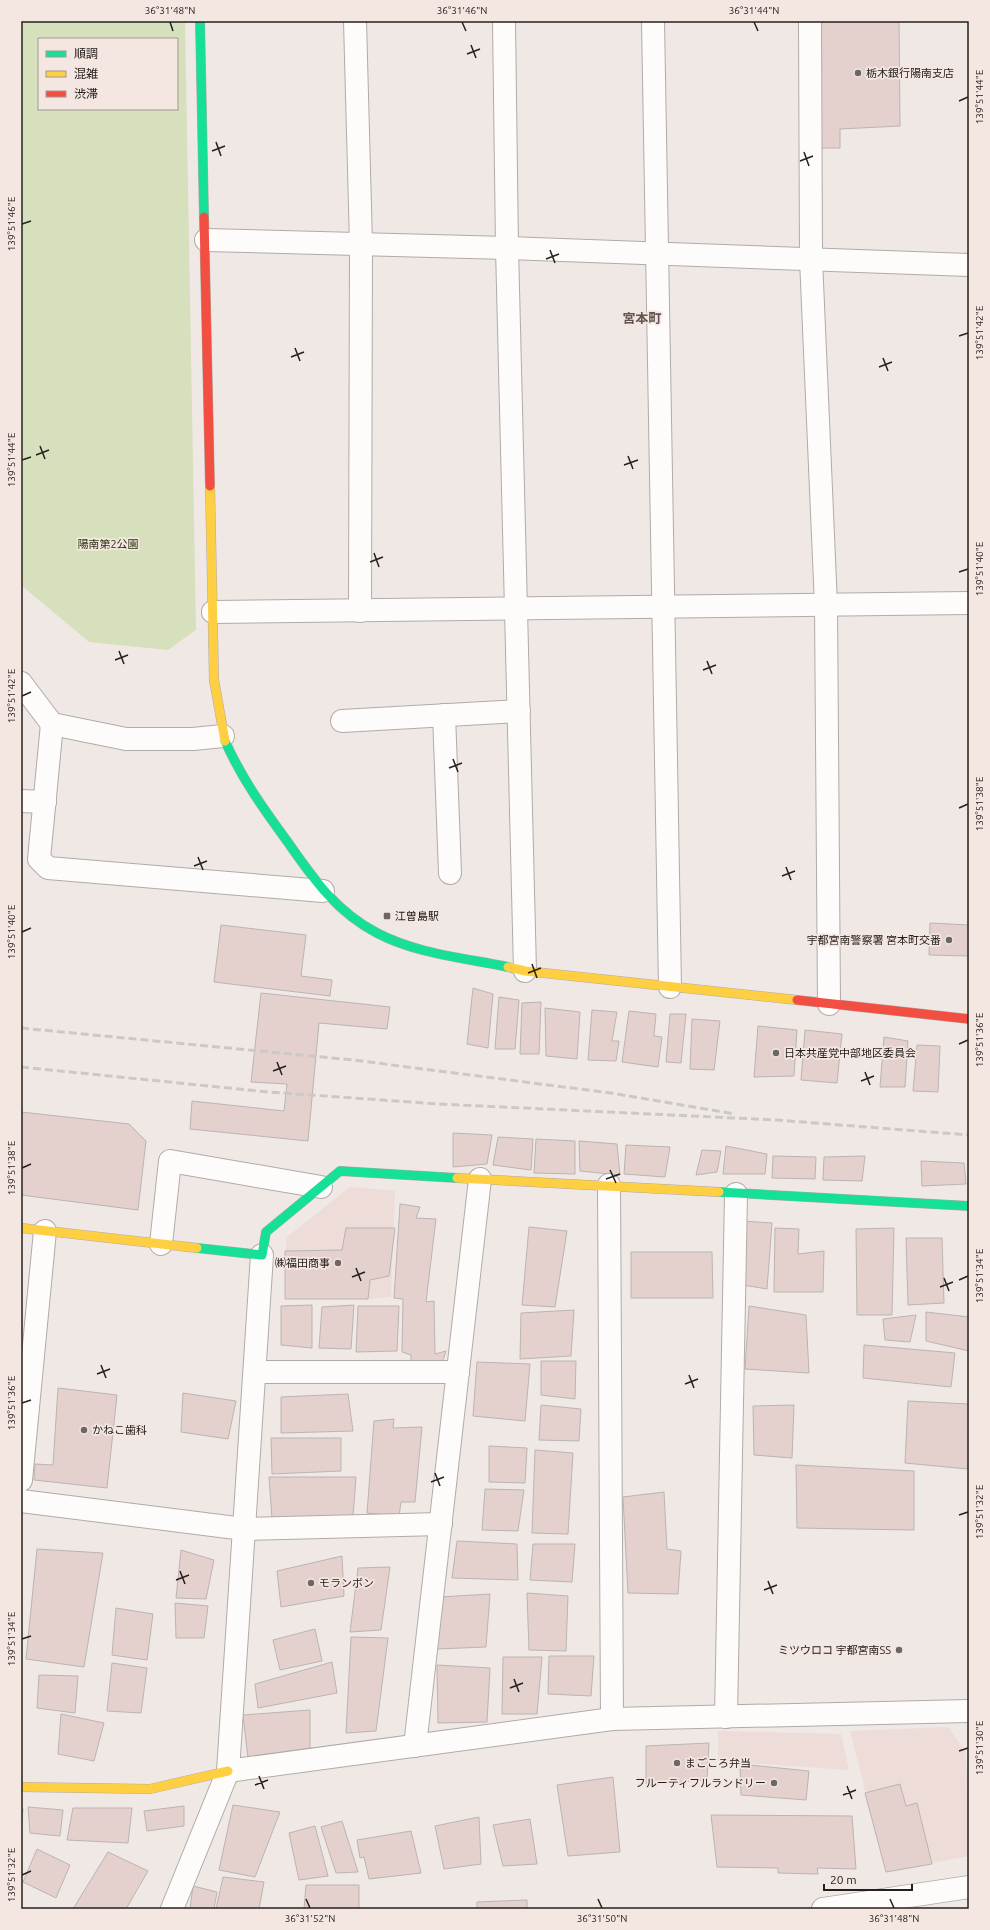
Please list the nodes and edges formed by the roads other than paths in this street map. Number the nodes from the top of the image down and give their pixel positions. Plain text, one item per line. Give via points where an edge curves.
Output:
1 (200, 21) edge
2 (355, 21) edge
3 (504, 21) edge
4 (653, 21) edge
5 (810, 21) edge
6 (206, 240) junction
7 (361, 244) junction
8 (507, 248) junction
9 (657, 253) junction
10 (810, 260) junction
11 (969, 265) edge
12 (969, 603) edge
13 (826, 605) junction
14 (664, 607) junction
15 (516, 609) junction
16 (360, 611) junction
17 (213, 612) junction
18 (21, 683) edge
19 (518, 711) junction
20 (444, 715) junction
21 (342, 721) dead end
22 (52, 724) junction
23 (224, 736) junction
24 (21, 801) edge
25 (45, 802) junction
26 (450, 873) dead end
27 (324, 891) junction
28 (525, 971) junction
29 (670, 987) junction
30 (829, 1004) junction
31 (969, 1019) edge
32 (480, 1179) junction
33 (609, 1185) junction
34 (321, 1187) junction
35 (736, 1194) junction
36 (969, 1206) edge
37 (21, 1228) edge
38 (46, 1231) junction
39 (161, 1244) junction
40 (262, 1255) junction
41 (255, 1372) junction
42 (458, 1372) junction
43 (21, 1480) edge
44 (21, 1501) edge
45 (440, 1524) junction
46 (244, 1529) junction
47 (969, 1711) edge
48 (726, 1717) junction
49 (612, 1719) junction
50 (415, 1746) junction
51 (228, 1771) junction
52 (21, 1787) edge
53 (969, 1887) edge
54 (172, 1909) edge
55 (827, 1909) edge

1 - 6 street
2 - 7 street
3 - 8 street
4 - 9 street
5 - 10 street
6 - 7 street
6 - 17 street
7 - 8 street
7 - 16 street
8 - 9 street
8 - 15 street
9 - 10 street
9 - 14 street
10 - 11 street
10 - 13 street
12 - 13 street
13 - 14 street
13 - 30 street
14 - 15 street
14 - 29 street
15 - 16 street
15 - 19 street
16 - 17 street
17 - 23 street via 214,680
18 - 22 street
19 - 20 street
19 - 28 street
20 - 21 street
20 - 26 street
22 - 23 street via 126,739 192,739
22 - 25 street
23 - 27 street via 238,770 257,800
24 - 25 street
25 - 27 street via 39,859 48,868
27 - 28 street via 348,915 377,933 411,947
28 - 29 street
29 - 30 street
30 - 31 street
32 - 33 street
32 - 34 street via 340,1171
32 - 42 street
33 - 35 street
33 - 49 street
34 - 39 street via 170,1161
34 - 40 street via 266,1232
35 - 36 street
35 - 48 street
37 - 38 street
38 - 39 street
38 - 43 street
39 - 40 street
40 - 41 street
41 - 42 street
41 - 46 street
42 - 45 street
44 - 46 street
45 - 46 street
45 - 50 street
46 - 51 street
47 - 48 street
48 - 49 street
49 - 50 street
50 - 51 street
51 - 52 street via 150,1789
51 - 54 street
53 - 55 street

